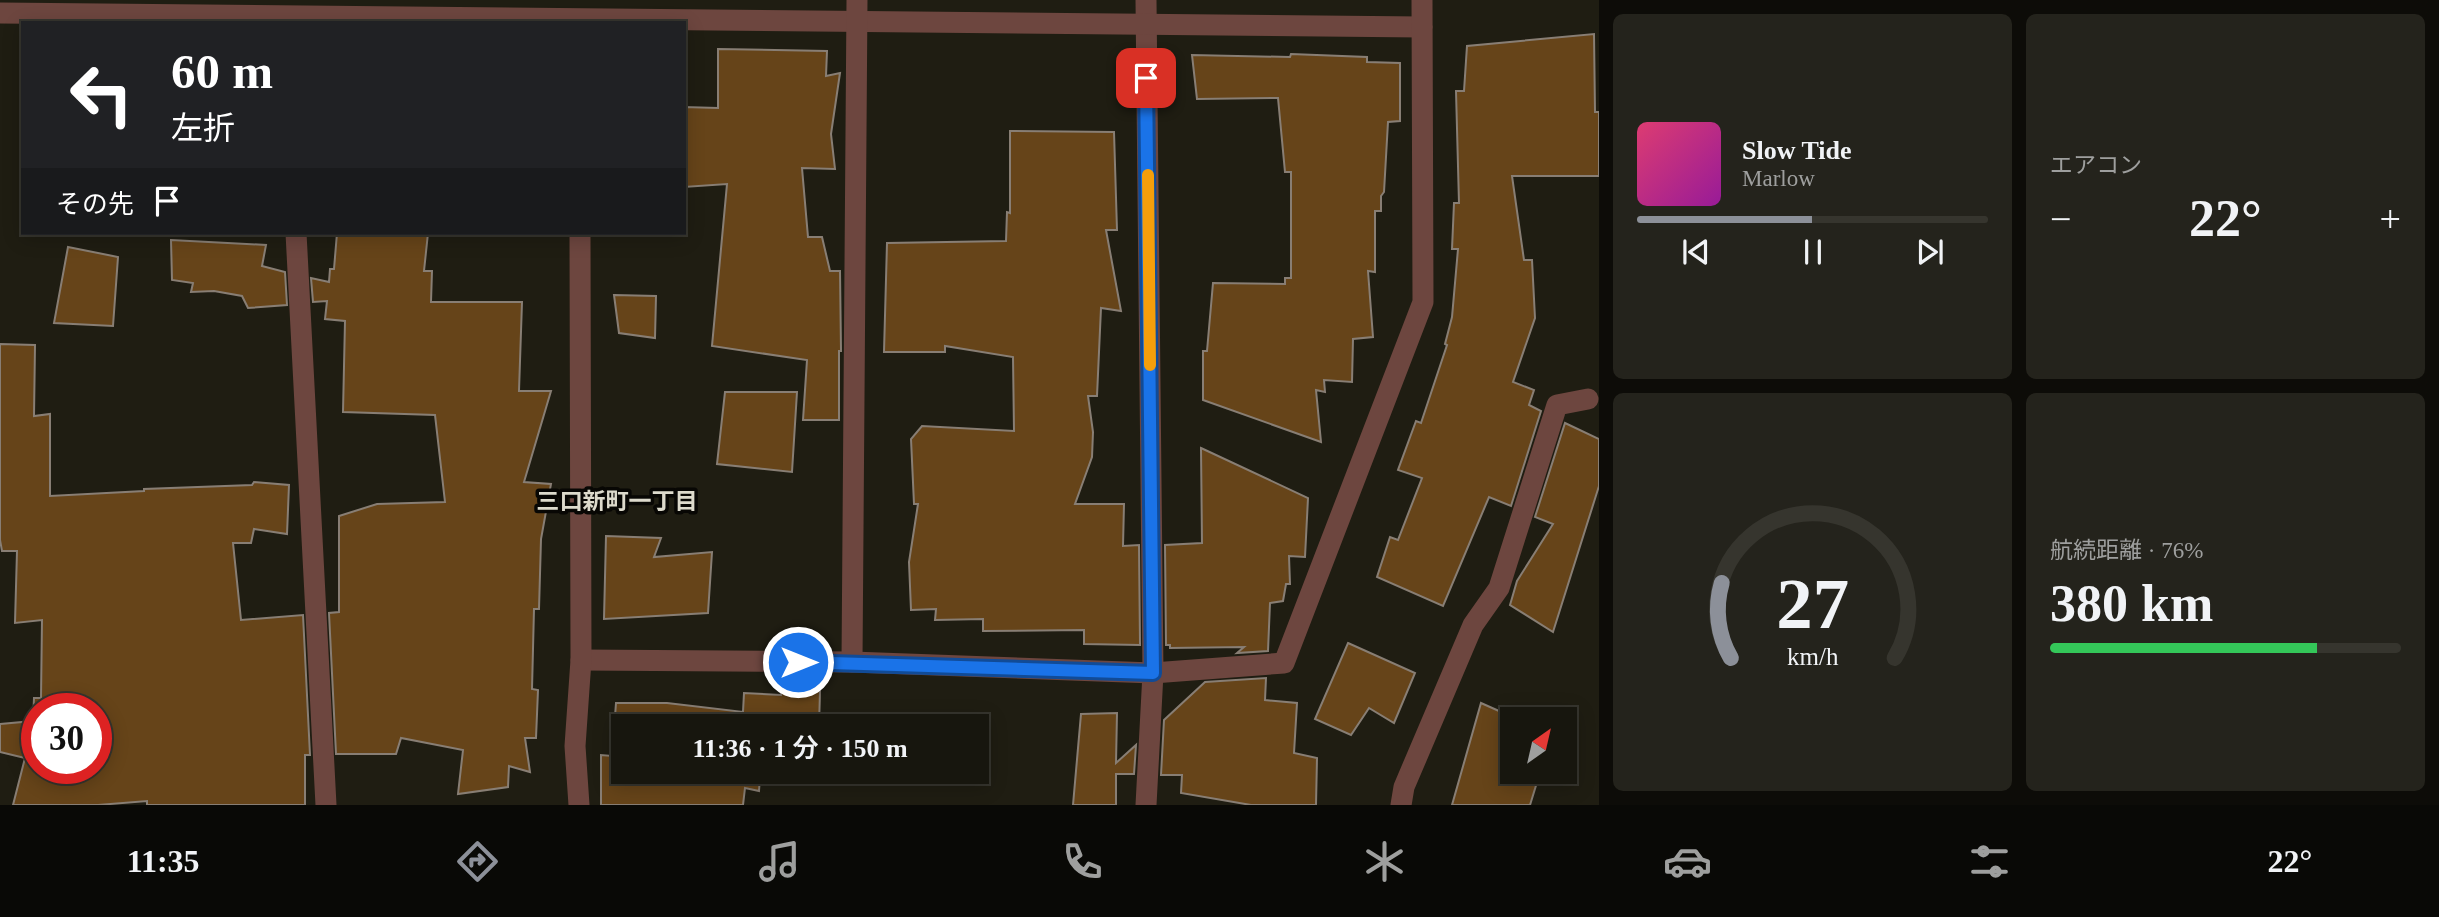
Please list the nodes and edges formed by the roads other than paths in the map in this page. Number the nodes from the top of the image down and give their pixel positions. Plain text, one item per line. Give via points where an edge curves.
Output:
1 (857, 0) edge
2 (1146, 0) edge
3 (1422, 0) edge
4 (0, 13) edge
5 (285, 13) edge
6 (579, 14) edge
7 (857, 22) junction
8 (1146, 24) junction
9 (1422, 27) junction
10 (296, 235) edge
11 (580, 235) edge
12 (1588, 399) dead end
13 (581, 660) junction
14 (852, 662) junction
15 (1153, 673) junction
16 (326, 805) edge
17 (579, 805) edge
18 (1146, 805) edge
19 (1401, 805) edge

1 - 7 street
2 - 8 street
3 - 9 street
4 - 5 street
5 - 6 street
6 - 7 street
7 - 8 street
7 - 14 street
8 - 9 street
8 - 15 street
9 - 15 street via 1423,302 1284,663
10 - 16 street
11 - 13 street
12 - 19 street via 1556,405 1499,588 1473,625 1404,787
13 - 14 street
13 - 17 street via 575,746
14 - 15 street
15 - 18 street

